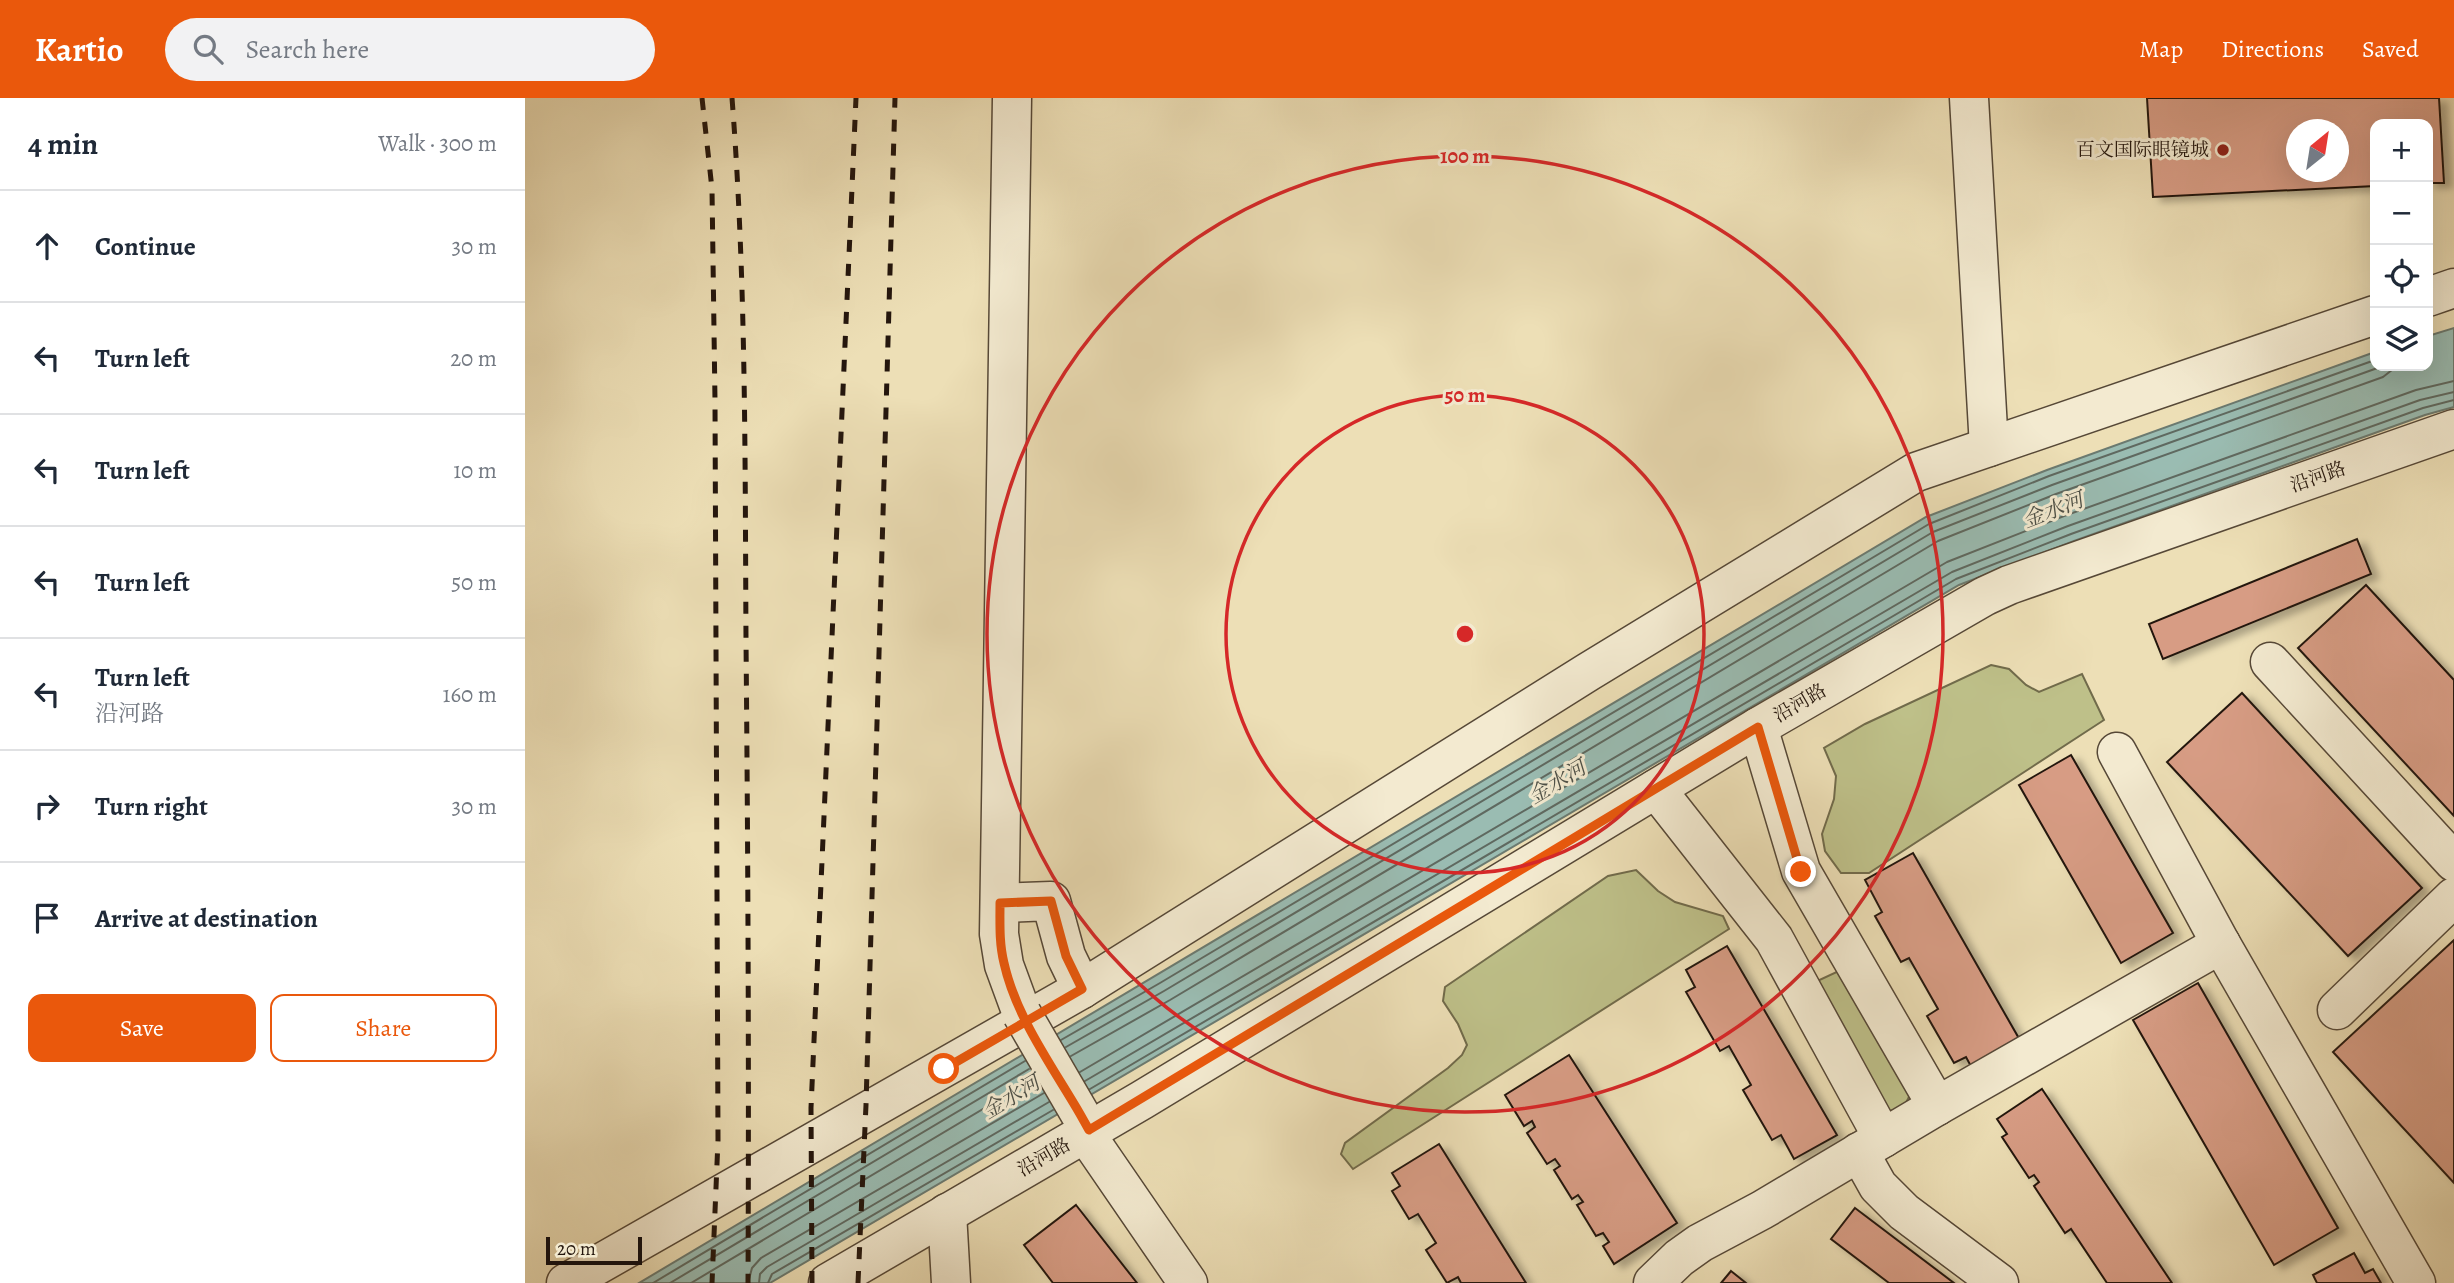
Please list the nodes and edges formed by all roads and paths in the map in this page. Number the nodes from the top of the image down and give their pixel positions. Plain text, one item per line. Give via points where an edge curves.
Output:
1 (1012, 98) edge
2 (1969, 98) edge
3 (2454, 288) edge
4 (2433, 295) edge
5 (2370, 317) edge
6 (2454, 429) edge
7 (1989, 447) junction
8 (2270, 662) dead end
9 (1758, 727) junction
10 (2117, 752) dead end
11 (1656, 789) junction
12 (2454, 889) edge
13 (1000, 903) junction
14 (2221, 944) junction
15 (1082, 989) junction
16 (2337, 1010) dead end
17 (1937, 1106) junction
18 (1085, 1126) junction
19 (1871, 1145) junction
20 (947, 1213) junction
21 (566, 1283) edge
22 (828, 1283) edge
23 (951, 1283) edge
24 (1188, 1283) edge
25 (1653, 1283) edge
26 (1999, 1283) edge
27 (2416, 1283) edge

1 - 13 street
2 - 7 street
3 - 4 street
5 - 7 street
6 - 9 street, 沿河路 via 2009,585
7 - 15 street via 1916,472
8 - 12 street
9 - 11 street, 沿河路
9 - 17 street via 1801,872
10 - 14 street
11 - 18 street, 沿河路
11 - 19 street via 1774,939
12 - 16 street
13 - 15 street via 1051,901 1066,956
13 - 18 street, bridge via 1004,965 1022,1014
14 - 17 street
14 - 27 street
15 - 21 street
17 - 19 street
18 - 20 street, 沿河路
18 - 24 street
19 - 25 street via 1700,1243
19 - 26 street via 1878,1186 1904,1212
20 - 22 street, 沿河路
20 - 23 street

